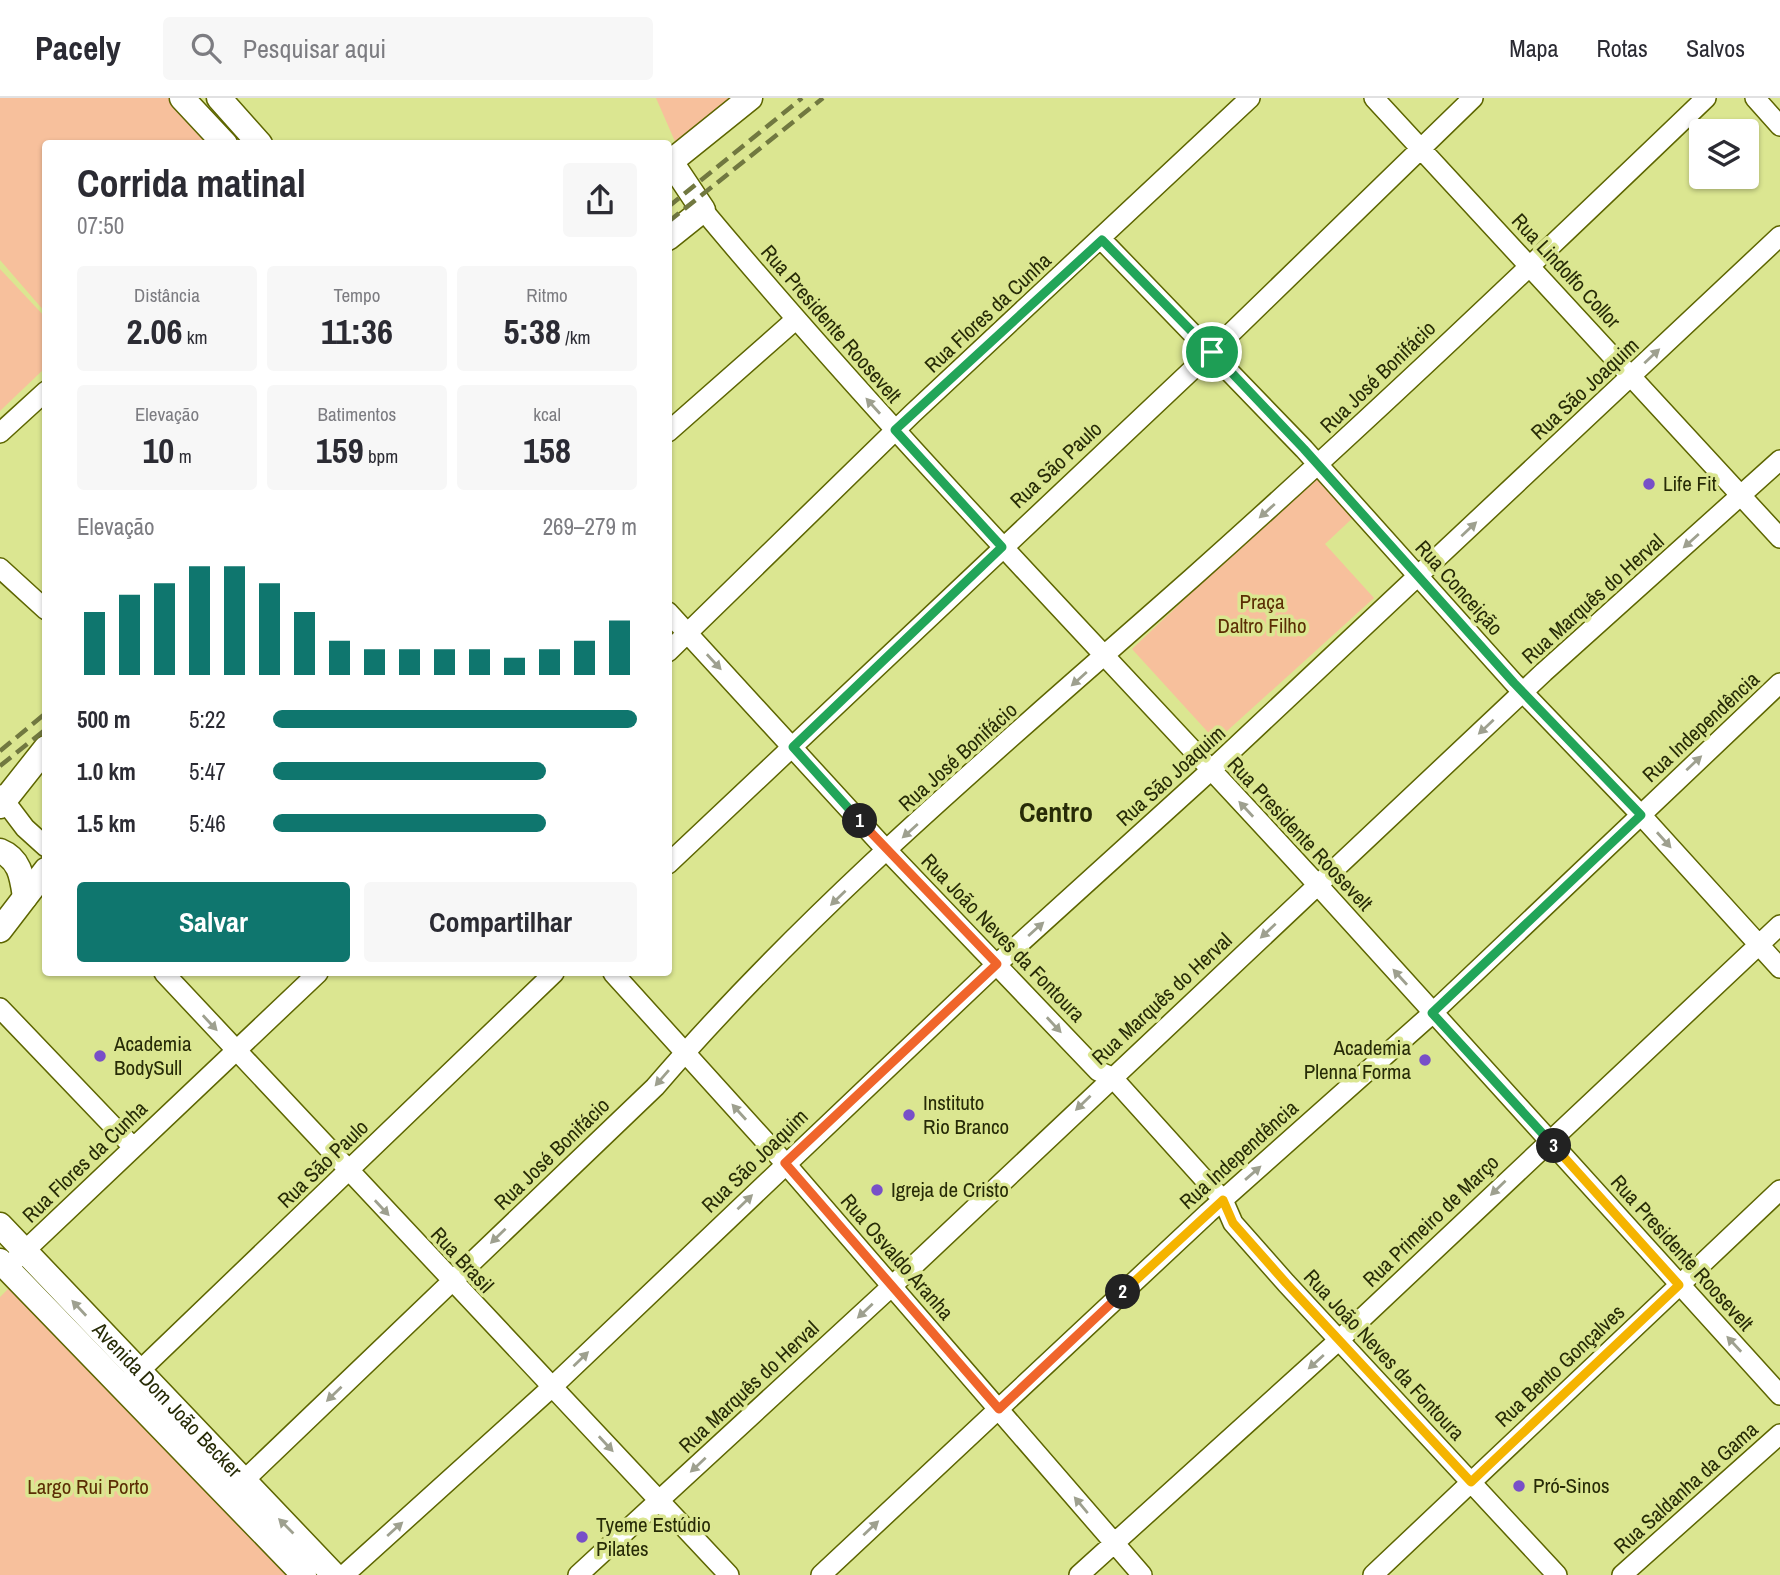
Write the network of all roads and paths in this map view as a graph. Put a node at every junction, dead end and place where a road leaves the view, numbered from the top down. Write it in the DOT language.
graph roads {
  1 [pos="182,98"];
  2 [pos="219,98"];
  3 [pos="750,98"];
  4 [pos="1250,98"];
  5 [pos="1374,98"];
  6 [pos="1473,98"];
  7 [pos="1706,98"];
  8 [pos="1755,98"];
  9 [pos="1780,126"];
  10 [pos="221,140"];
  11 [pos="256,140"];
  12 [pos="1421,149"];
  13 [pos="672,161"];
  14 [pos="672,166"];
  15 [pos="703,210"];
  16 [pos="672,235"];
  17 [pos="1780,236"];
  18 [pos="1102,240"];
  19 [pos="1529,265"];
  20 [pos="795,320"];
  21 [pos="1212,352"];
  22 [pos="1633,375"];
  23 [pos="42,395"];
  24 [pos="672,428"];
  25 [pos="895,430"];
  26 [pos="0,433"];
  27 [pos="1780,460"];
  28 [pos="1318,466"];
  29 [pos="1742,496"];
  30 [pos="1780,538"];
  31 [pos="1002,547"];
  32 [pos="0,568"];
  33 [pos="1420,576"];
  34 [pos="42,606"];
  35 [pos="672,616"];
  36 [pos="688,633"];
  37 [pos="672,648"];
  38 [pos="1104,656"];
  39 [pos="1780,683"];
  40 [pos="1523,692"];
  41 [pos="793,747"];
  42 [pos="42,753"];
  43 [pos="1210,771"];
  44 [pos="2,801"];
  45 [pos="1641,815"];
  46 [pos="42,843"];
  47 [pos="0,851"];
  48 [pos="888,851"];
  49 [pos="672,860"];
  50 [pos="42,875"];
  51 [pos="1318,885"];
  52 [pos="25,897"];
  53 [pos="1780,925"];
  54 [pos="0,930"];
  55 [pos="1759,944"];
  56 [pos="997,964"];
  57 [pos="1780,968"];
  58 [pos="167,976"];
  59 [pos="315,976"];
  60 [pos="551,976"];
  61 [pos="616,976"];
  62 [pos="0,1008"];
  63 [pos="1432,1013"];
  64 [pos="235,1050"];
  65 [pos="685,1052"];
  66 [pos="1112,1077"];
  67 [pos="1548,1141"];
  68 [pos="133,1147"];
  69 [pos="785,1163"];
  70 [pos="349,1172"];
  71 [pos="1780,1190"];
  72 [pos="1223,1200"];
  73 [pos="0,1225"];
  74 [pos="25,1251"];
  75 [pos="3,1264"];
  76 [pos="451,1282"];
  77 [pos="1679,1285"];
  78 [pos="892,1286"];
  79 [pos="1339,1340"];
  80 [pos="130,1379"];
  81 [pos="552,1387"];
  82 [pos="1780,1395"];
  83 [pos="999,1409"];
  84 [pos="1780,1434"];
  85 [pos="1471,1482"];
  86 [pos="235,1490"];
  87 [pos="659,1501"];
  88 [pos="1113,1543"];
  89 [pos="304,1575"];
  90 [pos="334,1575"];
  91 [pos="344,1575"];
  92 [pos="578,1575"];
  93 [pos="729,1575"];
  94 [pos="821,1575"];
  95 [pos="1079,1575"];
  96 [pos="1142,1575"];
  97 [pos="1373,1575"];
  98 [pos="1557,1575"];
  99 [pos="1622,1575"];
  1 -- 10 [label="main road"];
  2 -- 11 [label="main road"];
  3 -- 13 [label="main road"];
  4 -- 18 [label="street, Rua Flores da Cunha"];
  5 -- 12 [label="street, Rua Lindolfo Collor"];
  6 -- 12 [label="street, Rua São Paulo"];
  7 -- 19 [label="street, Rua José Bonifácio"];
  8 -- 9 [label="street"];
  12 -- 19 [label="street, Rua Lindolfo Collor"];
  12 -- 21 [label="street, Rua São Paulo"];
  14 -- 15 [label="main road"];
  15 -- 16 [label="main road"];
  15 -- 20 [label="street, Rua Presidente Roosevelt"];
  22 -- 17 [label="street, Rua São Joaquim, one-way"];
  18 -- 21 [label="street, Rua Conceição"];
  18 -- 25 [label="street, Rua Flores da Cunha"];
  19 -- 22 [label="street, Rua Lindolfo Collor"];
  19 -- 28 [label="street, Rua José Bonifácio"];
  20 -- 24 [label="street"];
  25 -- 20 [label="street, Rua Presidente Roosevelt, one-way"];
  21 -- 28 [label="street, Rua Conceição"];
  21 -- 31 [label="street, Rua São Paulo"];
  22 -- 29 [label="street, Rua Lindolfo Collor"];
  33 -- 22 [label="street, Rua São Joaquim, one-way"];
  23 -- 26 [label="street"];
  25 -- 31 [label="street, Rua Presidente Roosevelt"];
  25 -- 36 [label="street, Rua Flores da Cunha"];
  27 -- 29 [label="street, Rua Marquês do Herval"];
  28 -- 33 [label="street, Rua Conceição"];
  28 -- 38 [label="street, Rua José Bonifácio, one-way"];
  29 -- 30 [label="street, Rua Lindolfo Collor"];
  29 -- 40 [label="street, Rua Marquês do Herval, one-way"];
  31 -- 38 [label="street, Rua Presidente Roosevelt"];
  31 -- 41 [label="street, Rua São Paulo"];
  32 -- 34 [label="street"];
  33 -- 40 [label="street, Rua Conceição"];
  33 -- 43 [label="street, Rua São Joaquim"];
  35 -- 36 [label="street, Rua João Neves da Fontoura"];
  36 -- 37 [label="street, Rua Flores da Cunha"];
  36 -- 41 [label="street, Rua João Neves da Fontoura, one-way"];
  38 -- 43 [label="street, Rua Presidente Roosevelt"];
  38 -- 48 [label="street, Rua José Bonifácio, one-way"];
  45 -- 39 [label="street, Rua Independência, one-way"];
  40 -- 45 [label="street, Rua Conceição"];
  40 -- 51 [label="street, Rua Marquês do Herval, one-way"];
  41 -- 48 [label="street, Rua João Neves da Fontoura"];
  41 -- 49 [label="street, Rua São Paulo"];
  42 -- 44 [label="main road"];
  51 -- 43 [label="street, Rua Presidente Roosevelt, one-way"];
  56 -- 43 [label="street, Rua São Joaquim, one-way"];
  44 -- 46 [label="street"];
  45 -- 55 [label="street, Rua Conceição, one-way"];
  45 -- 63 [label="street, Rua Independência"];
  47 -- 52 [label="main road"];
  48 -- 56 [label="street, Rua João Neves da Fontoura"];
  48 -- 65 [label="street, Rua José Bonifácio, one-way"];
  50 -- 52 [label="main road"];
  63 -- 51 [label="street, Rua Presidente Roosevelt, one-way"];
  51 -- 66 [label="street, Rua Marquês do Herval, one-way"];
  52 -- 54 [label="main road"];
  53 -- 55 [label="street, Rua Primeiro de Março"];
  55 -- 57 [label="street, Rua Conceição"];
  55 -- 67 [label="street, Rua Primeiro de Março"];
  56 -- 66 [label="street, Rua João Neves da Fontoura, one-way"];
  56 -- 69 [label="street, Rua São Joaquim"];
  58 -- 64 [label="street, Rua Brasil, one-way"];
  59 -- 64 [label="street, Rua Flores da Cunha"];
  60 -- 70 [label="street, Rua São Paulo"];
  61 -- 65 [label="street, Rua Osvaldo Aranha"];
  62 -- 68 [label="street"];
  63 -- 67 [label="street, Rua Presidente Roosevelt"];
  72 -- 63 [label="street, Rua Independência, one-way"];
  64 -- 68 [label="street, Rua Flores da Cunha"];
  64 -- 70 [label="street, Rua Brasil"];
  69 -- 65 [label="street, Rua Osvaldo Aranha, one-way"];
  65 -- 76 [label="street, Rua José Bonifácio, one-way"];
  66 -- 72 [label="street, Rua João Neves da Fontoura"];
  66 -- 78 [label="street, Rua Marquês do Herval, one-way"];
  67 -- 77 [label="street, Rua Presidente Roosevelt"];
  67 -- 79 [label="street, Rua Primeiro de Março, one-way"];
  68 -- 74 [label="street, Rua Flores da Cunha"];
  69 -- 78 [label="street, Rua Osvaldo Aranha"];
  81 -- 69 [label="street, Rua São Joaquim, one-way"];
  70 -- 76 [label="street, Rua Brasil, one-way"];
  70 -- 80 [label="street, Rua São Paulo"];
  71 -- 77 [label="street, Rua Bento Gonçalves"];
  72 -- 79 [label="street, Rua João Neves da Fontoura"];
  72 -- 83 [label="street, Rua Independência"];
  73 -- 74 [label="main road, Avenida Dom João Becker"];
  74 -- 75 [label="street, Rua Flores da Cunha"];
  80 -- 74 [label="main road, Avenida Dom João Becker, one-way"];
  75 -- 80 [label="main road, Avenida Dom João Becker"];
  76 -- 81 [label="street, Rua Brasil"];
  76 -- 86 [label="street, Rua José Bonifácio, one-way"];
  82 -- 77 [label="street, Rua Presidente Roosevelt, one-way"];
  77 -- 85 [label="street, Rua Bento Gonçalves"];
  78 -- 83 [label="street, Rua Osvaldo Aranha"];
  78 -- 87 [label="street, Rua Marquês do Herval, one-way"];
  79 -- 85 [label="street, Rua João Neves da Fontoura"];
  79 -- 88 [label="street, Rua Primeiro de Março, one-way"];
  80 -- 86 [label="main road, Avenida Dom João Becker"];
  81 -- 87 [label="street, Rua Brasil, one-way"];
  91 -- 81 [label="street, Rua São Joaquim, one-way"];
  88 -- 83 [label="street, Rua Osvaldo Aranha, one-way"];
  94 -- 83 [label="street, Rua Independência, one-way"];
  84 -- 99 [label="street, Rua Saldanha da Gama"];
  85 -- 97 [label="street, Rua Bento Gonçalves"];
  85 -- 98 [label="street, Rua João Neves da Fontoura"];
  86 -- 89 [label="main road, Avenida Dom João Becker"];
  90 -- 86 [label="main road, Avenida Dom João Becker, one-way"];
  87 -- 92 [label="street, Rua Marquês do Herval"];
  87 -- 93 [label="street, Rua Brasil"];
  88 -- 95 [label="street, Rua Primeiro de Março"];
  88 -- 96 [label="street, Rua Osvaldo Aranha"];
}
